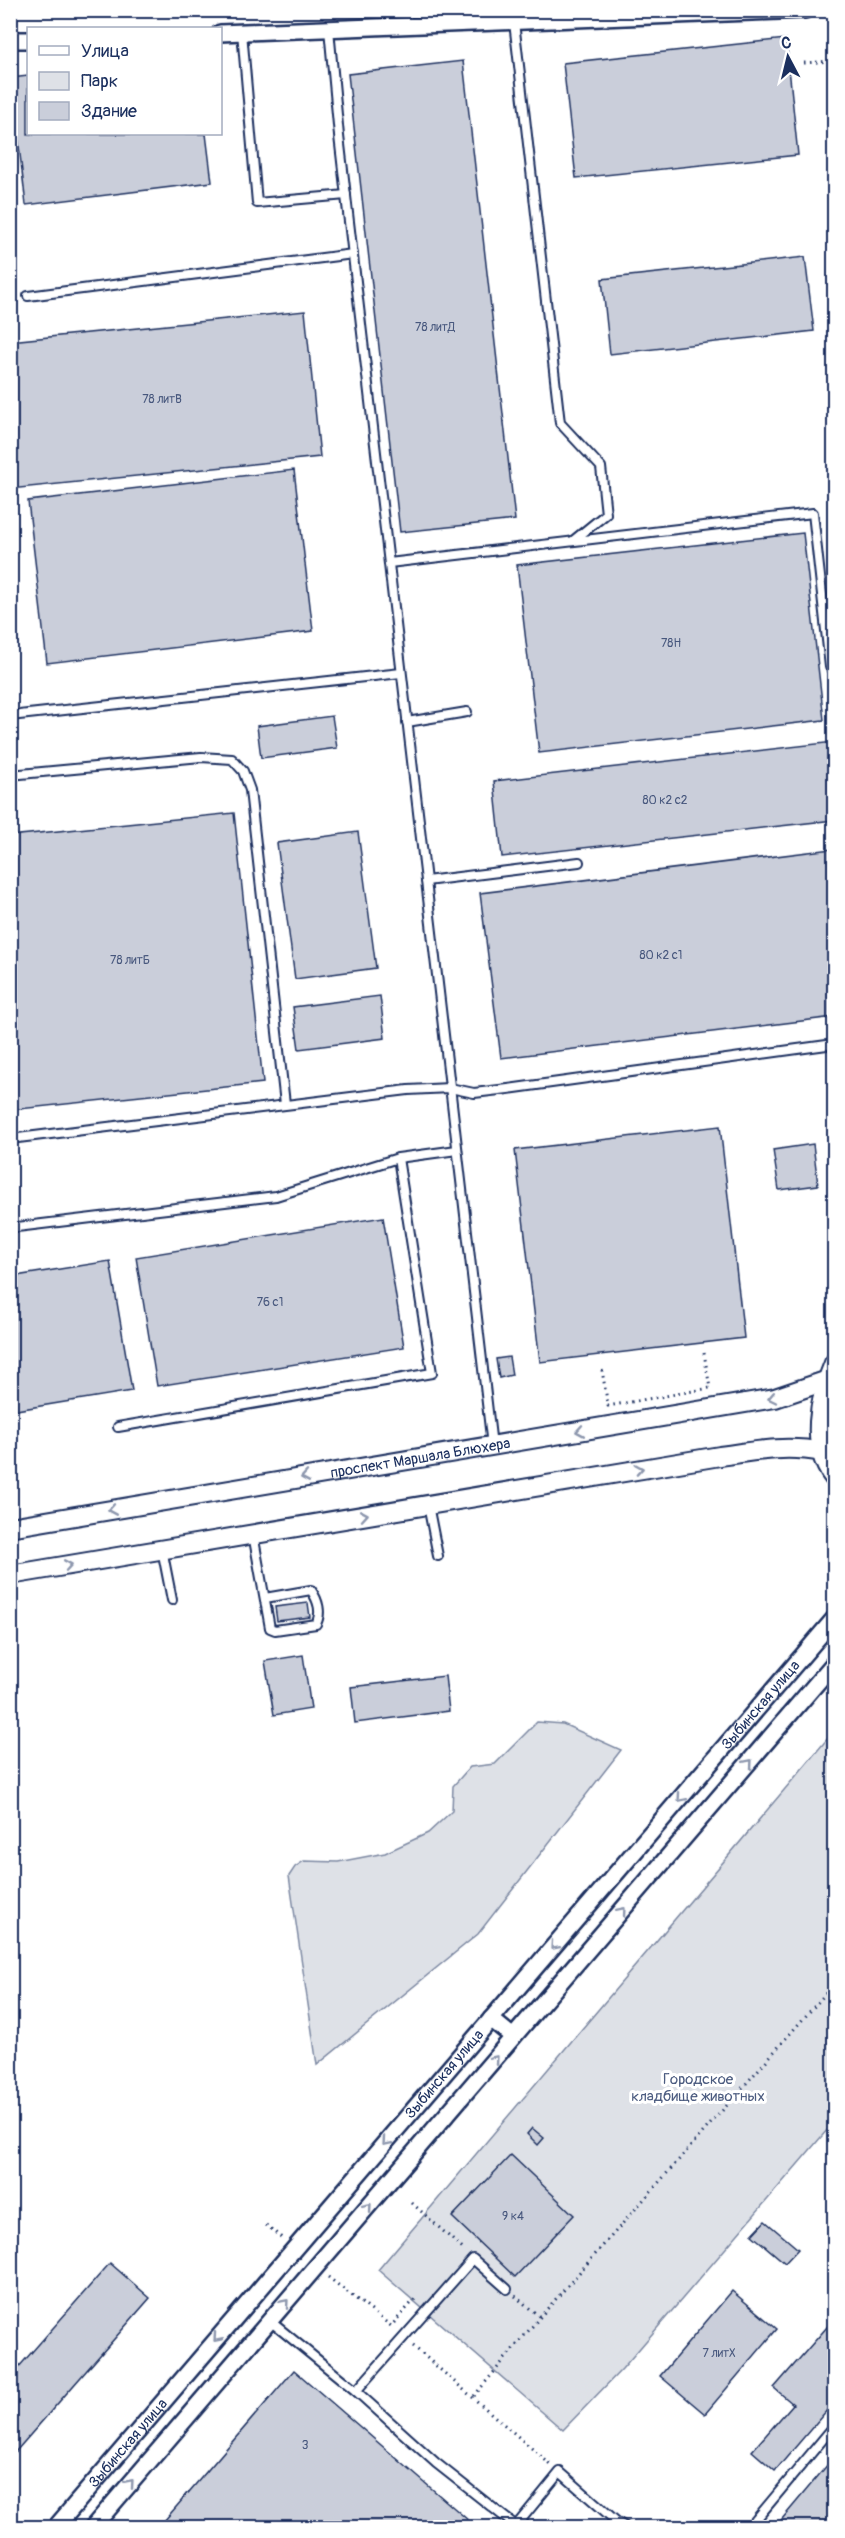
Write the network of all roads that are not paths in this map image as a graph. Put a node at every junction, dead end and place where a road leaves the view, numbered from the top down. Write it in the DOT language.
graph roads {
  1 [pos="805,10"];
  2 [pos="514,22"];
  3 [pos="329,29"];
  4 [pos="242,32"];
  5 [pos="222,33"];
  6 [pos="10,40"];
  7 [pos="27,40"];
  8 [pos="346,195"];
  9 [pos="353,254"];
  10 [pos="28,296"];
  11 [pos="574,540"];
  12 [pos="389,563"];
  13 [pos="830,667"];
  14 [pos="401,673"];
  15 [pos="467,712"];
  16 [pos="10,716"];
  17 [pos="407,722"];
  18 [pos="10,775"];
  19 [pos="579,862"];
  20 [pos="426,881"];
  21 [pos="834,1044"];
  22 [pos="450,1088"];
  23 [pos="285,1104"];
  24 [pos="10,1139"];
  25 [pos="457,1150"];
  26 [pos="398,1158"];
  27 [pos="17,1227"];
  28 [pos="831,1372"];
  29 [pos="118,1427"];
  30 [pos="492,1446"];
  31 [pos="822,1452"];
  32 [pos="834,1478"];
  33 [pos="428,1504"];
  34 [pos="10,1527"];
  35 [pos="253,1534"];
  36 [pos="162,1550"];
  37 [pos="438,1556"];
  38 [pos="10,1575"];
  39 [pos="265,1598"];
  40 [pos="172,1600"];
  41 [pos="834,1619"];
  42 [pos="834,1663"];
  43 [pos="491,2019"];
  44 [pos="513,2037"];
  45 [pos="507,2289"];
  46 [pos="270,2320"];
  47 [pos="356,2391"];
  48 [pos="834,2426"];
  49 [pos="752,2526"];
  50 [pos="55,2528"];
  51 [pos="92,2528"];
  52 [pos="627,2528"];
  1 -- 2 [label="street"];
  2 -- 3 [label="street"];
  2 -- 11 [label="lane"];
  3 -- 4 [label="street"];
  3 -- 8 [label="lane"];
  4 -- 5 [label="street"];
  4 -- 8 [label="lane"];
  6 -- 7 [label="street"];
  8 -- 9 [label="lane"];
  9 -- 10 [label="lane"];
  9 -- 12 [label="lane"];
  11 -- 12 [label="lane"];
  11 -- 13 [label="lane"];
  12 -- 14 [label="lane"];
  14 -- 16 [label="lane"];
  14 -- 17 [label="lane"];
  15 -- 17 [label="lane"];
  17 -- 20 [label="lane"];
  18 -- 23 [label="lane"];
  19 -- 20 [label="lane"];
  20 -- 22 [label="lane"];
  21 -- 22 [label="lane"];
  22 -- 23 [label="lane"];
  22 -- 25 [label="lane"];
  23 -- 24 [label="lane"];
  25 -- 26 [label="lane"];
  25 -- 30 [label="lane"];
  26 -- 27 [label="lane"];
  26 -- 29 [label="lane"];
  28 -- 30 [label="street, проспект Маршала Блюхера, one-way"];
  28 -- 31 [label="street"];
  30 -- 34 [label="street, проспект Маршала Блюхера, one-way"];
  31 -- 32 [label="street"];
  33 -- 31 [label="street, one-way"];
  35 -- 33 [label="street, one-way"];
  33 -- 37 [label="lane"];
  35 -- 36 [label="street"];
  35 -- 39 [label="lane"];
  38 -- 36 [label="street, one-way"];
  36 -- 40 [label="lane"];
  39 -- 39 [label="lane"];
  41 -- 43 [label="street, Зыбинская улица, one-way"];
  44 -- 42 [label="street, Зыбинская улица, one-way"];
  43 -- 44 [label="street"];
  43 -- 50 [label="street, Зыбинская улица, one-way"];
  46 -- 44 [label="street, Зыбинская улица, one-way"];
  45 -- 47 [label="lane"];
  46 -- 47 [label="lane"];
  51 -- 46 [label="street, Зыбинская улица, one-way"];
  47 -- 52 [label="lane"];
  48 -- 49 [label="lane"];
}
